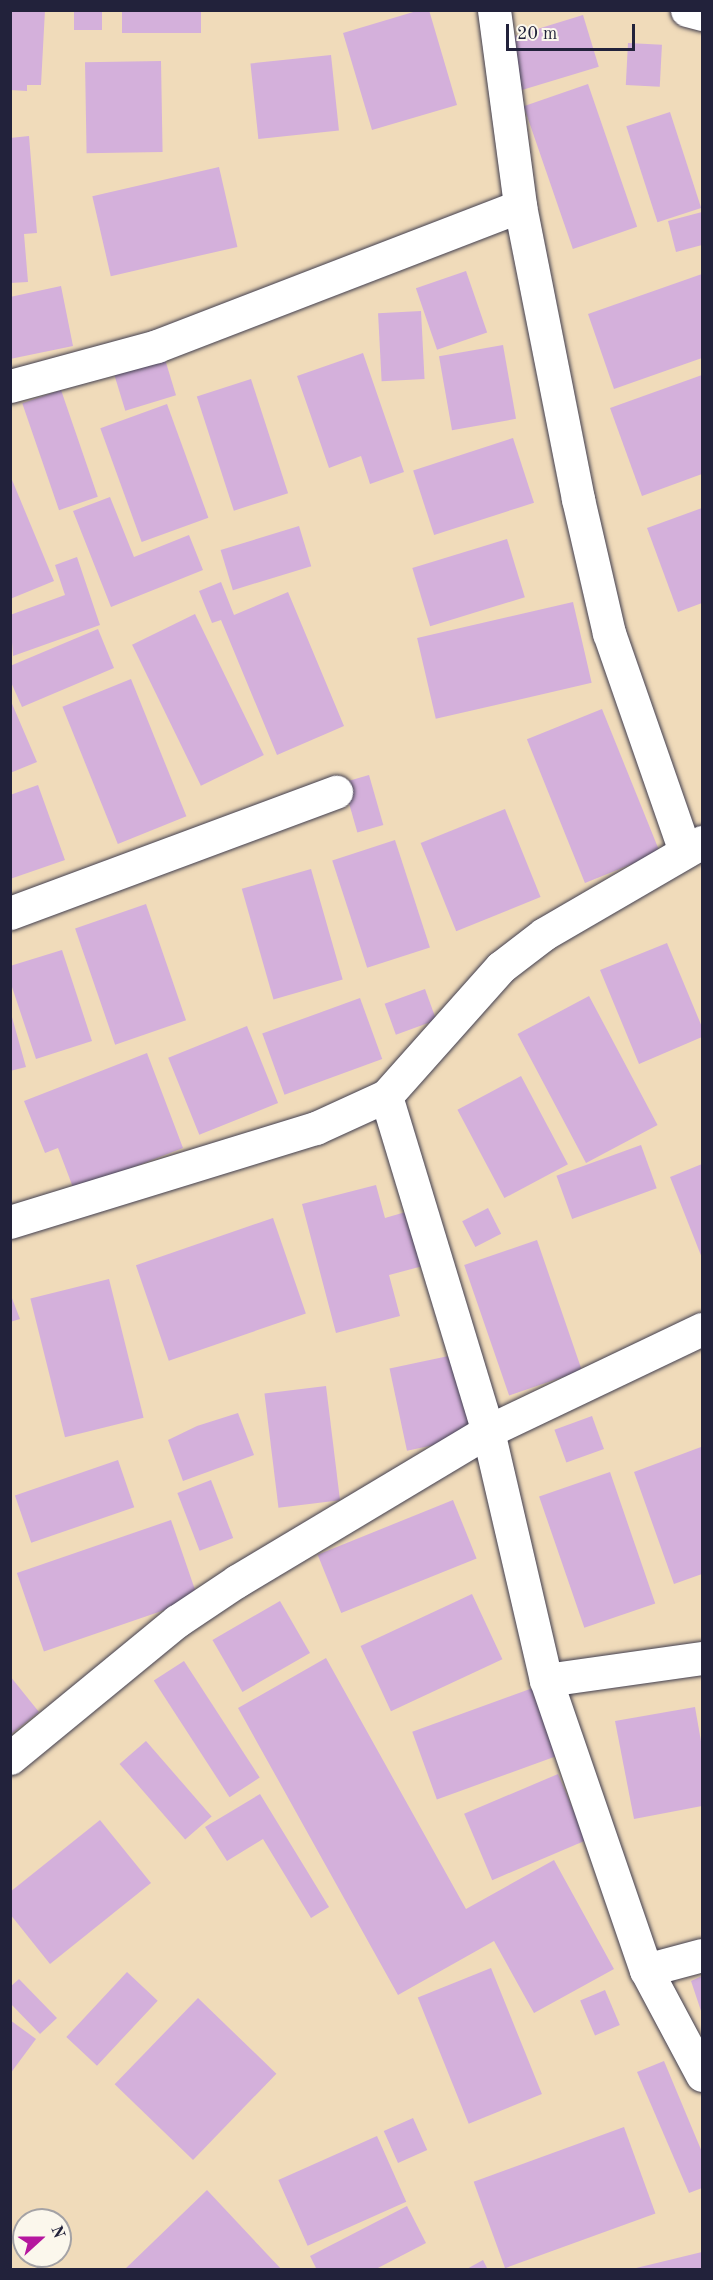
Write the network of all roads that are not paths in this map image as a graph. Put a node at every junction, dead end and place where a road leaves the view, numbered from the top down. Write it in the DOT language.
graph roads {
  1 [pos="494,10"];
  2 [pos="687,10"];
  3 [pos="702,14"];
  4 [pos="520,206"];
  5 [pos="10,386"];
  6 [pos="336,792"];
  7 [pos="694,846"];
  8 [pos="10,913"];
  9 [pos="386,1096"];
  10 [pos="10,1222"];
  11 [pos="702,1329"];
  12 [pos="488,1431"];
  13 [pos="702,1658"];
  14 [pos="546,1680"];
  15 [pos="10,1758"];
  16 [pos="702,1954"];
  17 [pos="646,1970"];
  18 [pos="702,2075"];
  1 -- 4 [label="street"];
  2 -- 3 [label="street"];
  4 -- 5 [label="street"];
  4 -- 7 [label="street"];
  6 -- 8 [label="street"];
  7 -- 9 [label="street"];
  9 -- 10 [label="street"];
  9 -- 12 [label="street"];
  11 -- 12 [label="street"];
  12 -- 14 [label="street"];
  12 -- 15 [label="street"];
  13 -- 14 [label="street"];
  14 -- 17 [label="street"];
  16 -- 17 [label="street"];
  17 -- 18 [label="street"];
}
